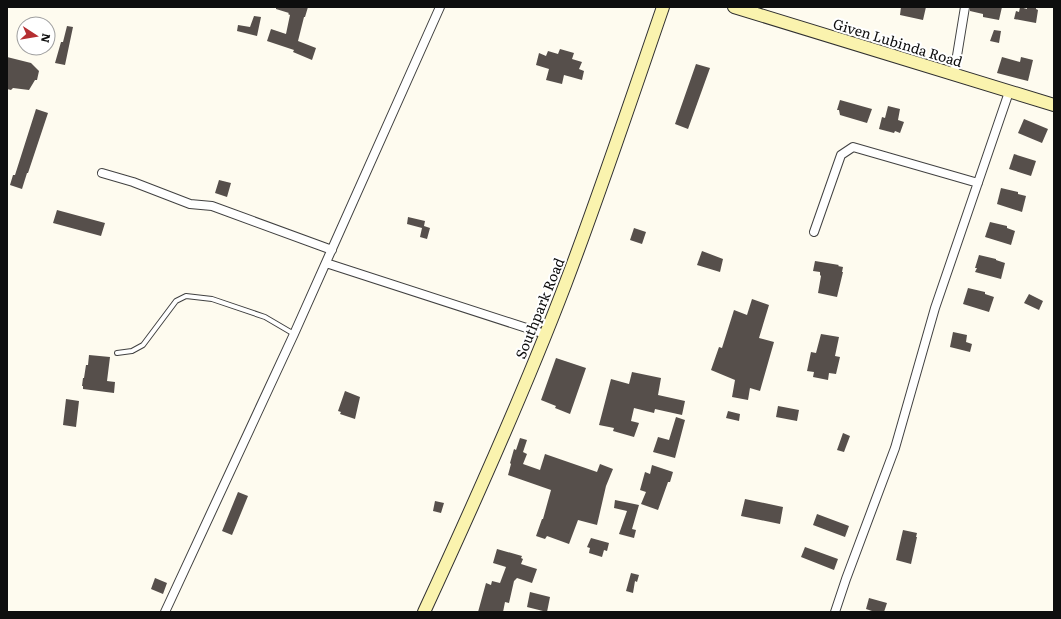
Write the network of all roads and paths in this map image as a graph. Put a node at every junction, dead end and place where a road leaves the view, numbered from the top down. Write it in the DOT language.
graph roads {
  1 [pos="440,7"];
  2 [pos="663,7"];
  3 [pos="734,7"];
  4 [pos="965,7"];
  5 [pos="954,74"];
  6 [pos="1009,92"];
  7 [pos="1054,105"];
  8 [pos="102,173"];
  9 [pos="978,183"];
  10 [pos="814,232"];
  11 [pos="332,250"];
  12 [pos="326,263"];
  13 [pos="294,334"];
  14 [pos="545,334"];
  15 [pos="117,354"];
  16 [pos="165,612"];
  17 [pos="424,612"];
  18 [pos="835,612"];
  1 -- 11 [label="street"];
  2 -- 14 [label="street, Southpark Road"];
  3 -- 5 [label="street, Given Lubinda Road"];
  4 -- 5 [label="street"];
  5 -- 6 [label="street, Given Lubinda Road"];
  6 -- 7 [label="street, Given Lubinda Road"];
  6 -- 9 [label="street"];
  8 -- 11 [label="street"];
  9 -- 10 [label="street"];
  9 -- 18 [label="street"];
  11 -- 12 [label="street"];
  12 -- 13 [label="street"];
  12 -- 14 [label="street"];
  13 -- 15 [label="lane"];
  13 -- 16 [label="street"];
  14 -- 17 [label="street, Southpark Road"];
}
